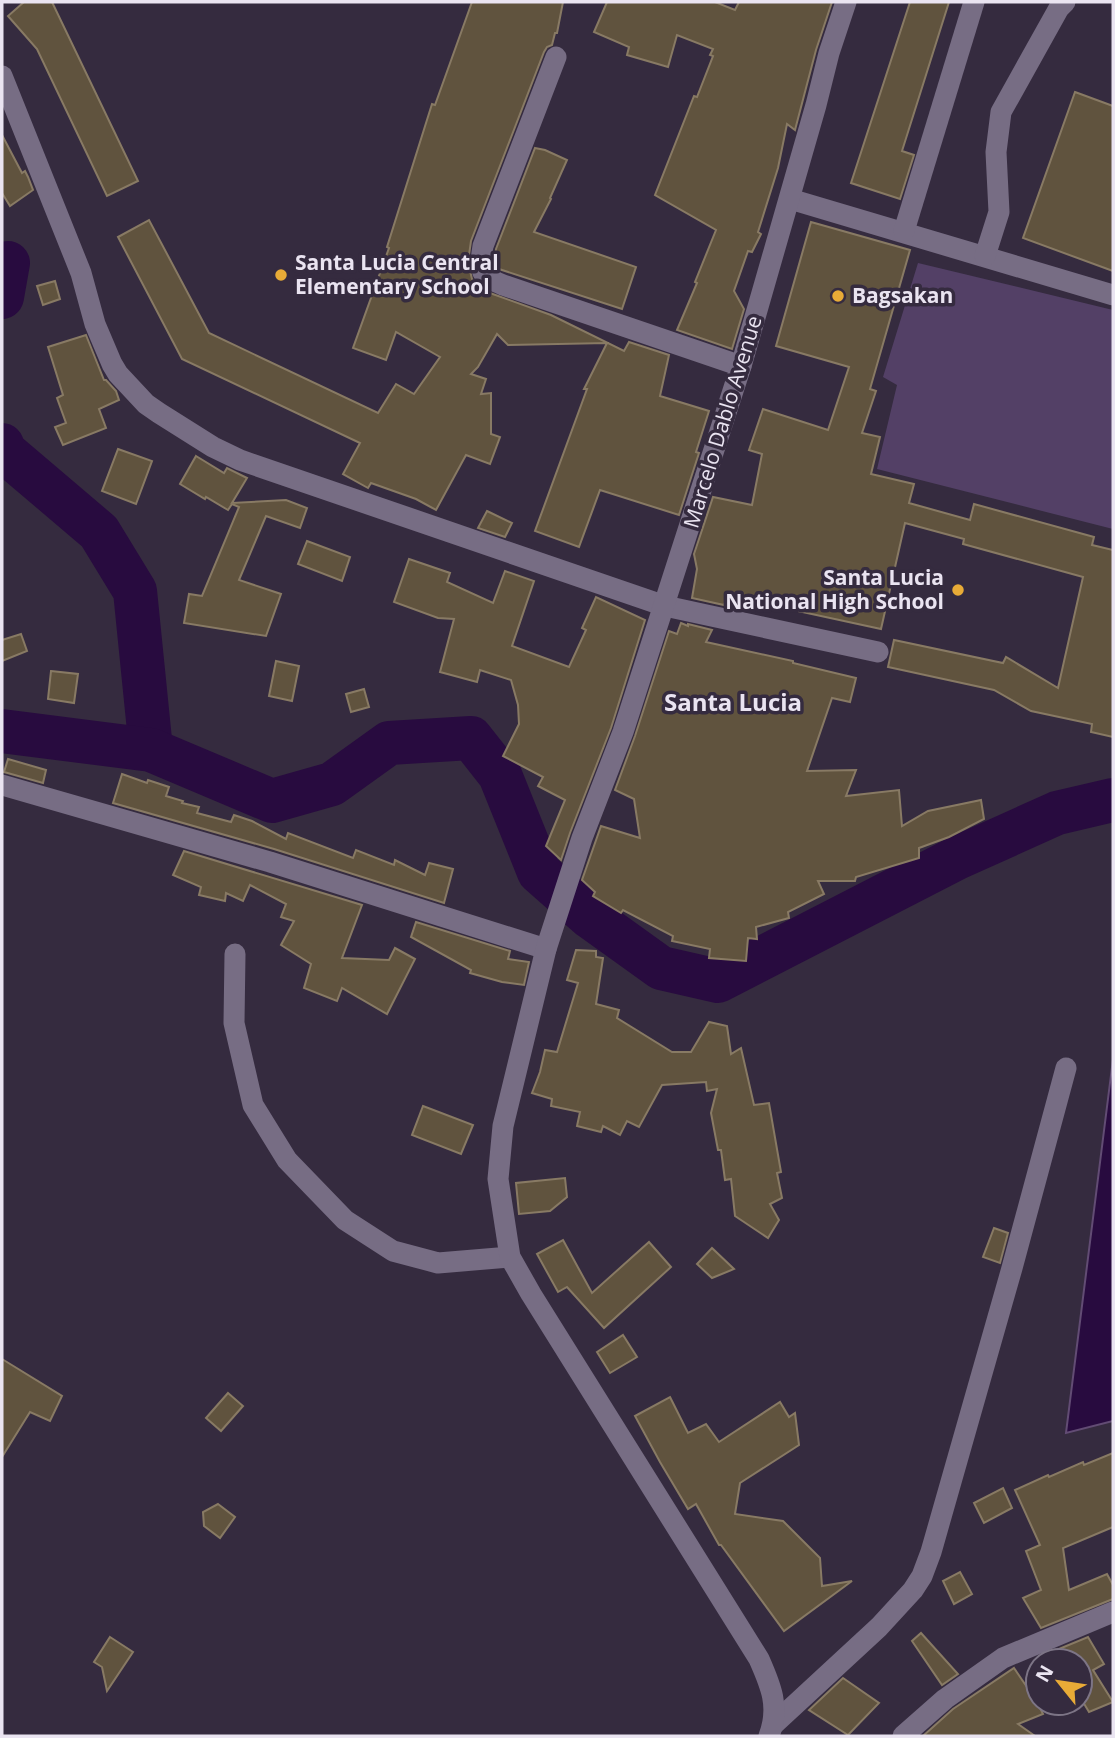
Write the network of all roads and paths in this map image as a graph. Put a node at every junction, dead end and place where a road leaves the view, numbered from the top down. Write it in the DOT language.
graph roads {
  1 [pos="846,2"];
  2 [pos="974,2"];
  3 [pos="1065,2"];
  4 [pos="556,57"];
  5 [pos="2,76"];
  6 [pos="790,199"];
  7 [pos="904,231"];
  8 [pos="985,256"];
  9 [pos="1113,295"];
  10 [pos="741,366"];
  11 [pos="665,606"];
  12 [pos="878,652"];
  13 [pos="2,785"];
  14 [pos="548,940"];
  15 [pos="235,954"];
  16 [pos="1066,1068"];
  17 [pos="510,1257"];
  18 [pos="1113,1612"];
  19 [pos="771,1731"];
  20 [pos="903,1736"];
  1 -- 6 [label="street, Marcelo Dablo Avenue"];
  2 -- 7 [label="street"];
  3 -- 8 [label="street"];
  4 -- 10 [label="street"];
  5 -- 11 [label="street"];
  6 -- 7 [label="street"];
  6 -- 10 [label="street, Marcelo Dablo Avenue"];
  7 -- 8 [label="street"];
  8 -- 9 [label="street"];
  10 -- 11 [label="street, Marcelo Dablo Avenue"];
  11 -- 12 [label="street"];
  11 -- 14 [label="street, Marcelo Dablo Avenue"];
  13 -- 14 [label="street"];
  14 -- 17 [label="street, Marcelo Dablo Avenue"];
  15 -- 17 [label="street"];
  16 -- 19 [label="street"];
  17 -- 19 [label="street"];
  18 -- 20 [label="street"];
}
